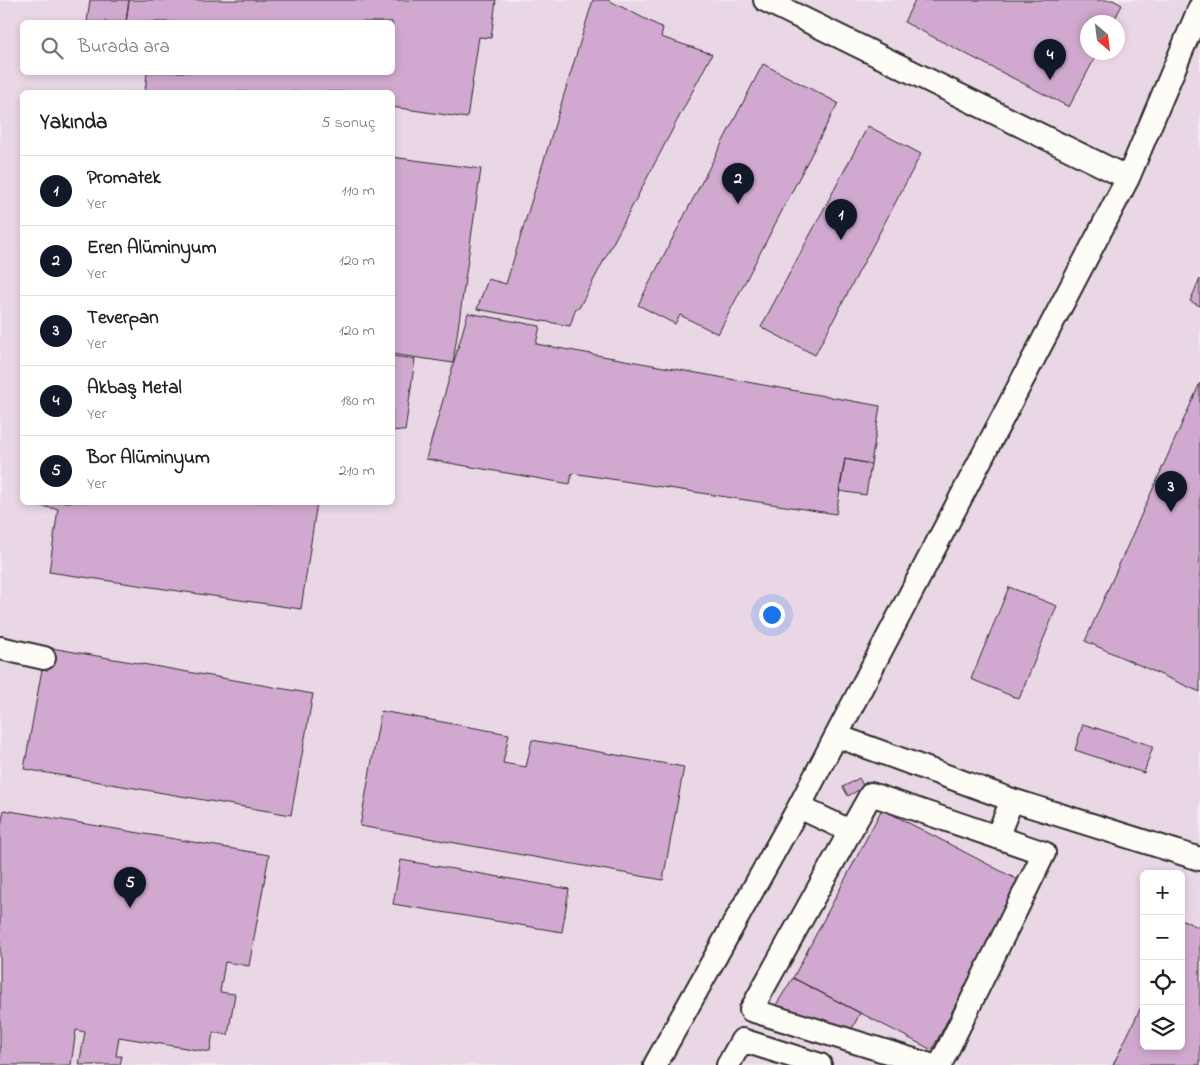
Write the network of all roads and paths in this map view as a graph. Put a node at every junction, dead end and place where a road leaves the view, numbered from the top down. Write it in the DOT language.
graph roads {
  1 [pos="765,0"];
  2 [pos="1200,7"];
  3 [pos="1128,178"];
  4 [pos="0,648"];
  5 [pos="44,658"];
  6 [pos="837,736"];
  7 [pos="1012,800"];
  8 [pos="800,808"];
  9 [pos="850,831"];
  10 [pos="996,837"];
  11 [pos="1200,858"];
  12 [pos="655,1065"];
  13 [pos="728,1065"];
  14 [pos="820,1065"];
  15 [pos="930,1065"];
  16 [pos="940,1065"];
  1 -- 3 [label="street"];
  2 -- 3 [label="street"];
  3 -- 6 [label="street"];
  4 -- 5 [label="street"];
  6 -- 7 [label="street"];
  6 -- 8 [label="street"];
  7 -- 10 [label="street"];
  7 -- 11 [label="street"];
  8 -- 9 [label="street"];
  8 -- 12 [label="street"];
  9 -- 10 [label="street"];
  9 -- 15 [label="street"];
  10 -- 16 [label="street"];
  13 -- 14 [label="street"];
}
